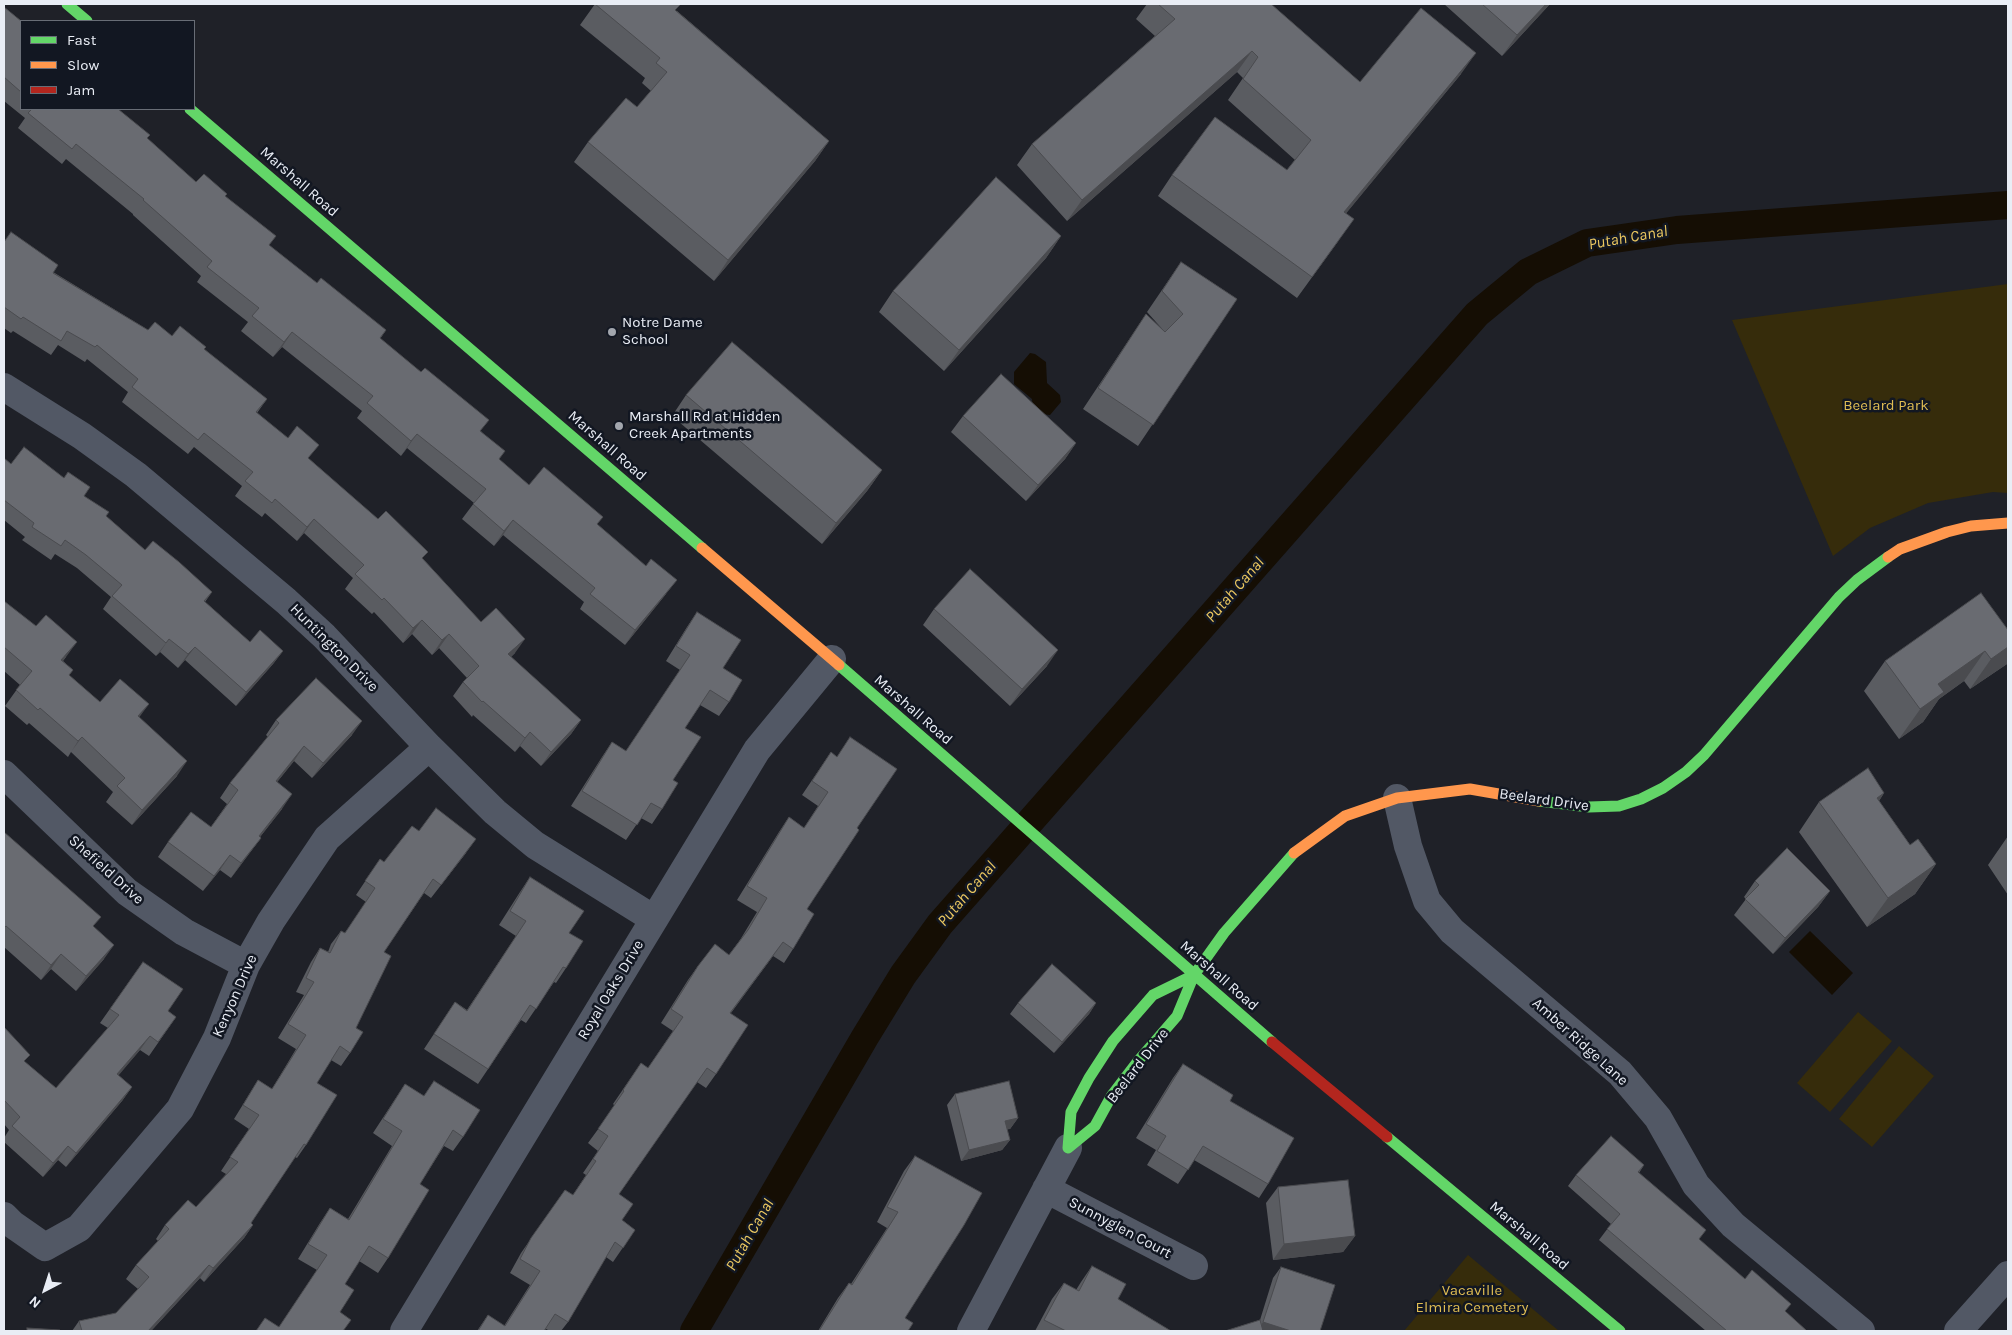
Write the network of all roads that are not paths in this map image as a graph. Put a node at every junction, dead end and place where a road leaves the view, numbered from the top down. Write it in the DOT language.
graph roads {
  1 [pos="67,4"];
  2 [pos="86,20"];
  3 [pos="191,110"];
  4 [pos="4,387"];
  5 [pos="2008,523"];
  6 [pos="832,659"];
  7 [pos="429,747"];
  8 [pos="4,774"];
  9 [pos="1396,798"];
  10 [pos="654,919"];
  11 [pos="246,965"];
  12 [pos="1194,974"];
  13 [pos="1068,1148"];
  14 [pos="1046,1189"];
  15 [pos="4,1216"];
  16 [pos="1194,1266"];
  17 [pos="2008,1275"];
  18 [pos="404,1331"];
  19 [pos="971,1331"];
  20 [pos="1620,1331"];
  21 [pos="1861,1331"];
  22 [pos="1958,1331"];
  1 -- 2 [label="street"];
  3 -- 6 [label="street, Marshall Road"];
  4 -- 7 [label="street, Huntington Drive"];
  5 -- 9 [label="street, Beelard Drive"];
  6 -- 10 [label="street, Royal Oaks Drive"];
  6 -- 12 [label="street, Marshall Road"];
  7 -- 10 [label="street, Huntington Drive"];
  7 -- 11 [label="street, Kenyon Drive"];
  8 -- 11 [label="street, Shefield Drive"];
  9 -- 12 [label="street, Beelard Drive"];
  9 -- 21 [label="street, Amber Ridge Lane"];
  10 -- 18 [label="street, Royal Oaks Drive"];
  11 -- 15 [label="street, Kenyon Drive"];
  12 -- 13 [label="street, Beelard Drive"];
  12 -- 13 [label="street, Beelard Drive"];
  12 -- 20 [label="street, Marshall Road"];
  13 -- 14 [label="street, Beelard Drive"];
  14 -- 16 [label="street, Sunnyglen Court"];
  14 -- 19 [label="street, Beelard Drive"];
  17 -- 22 [label="street"];
}
